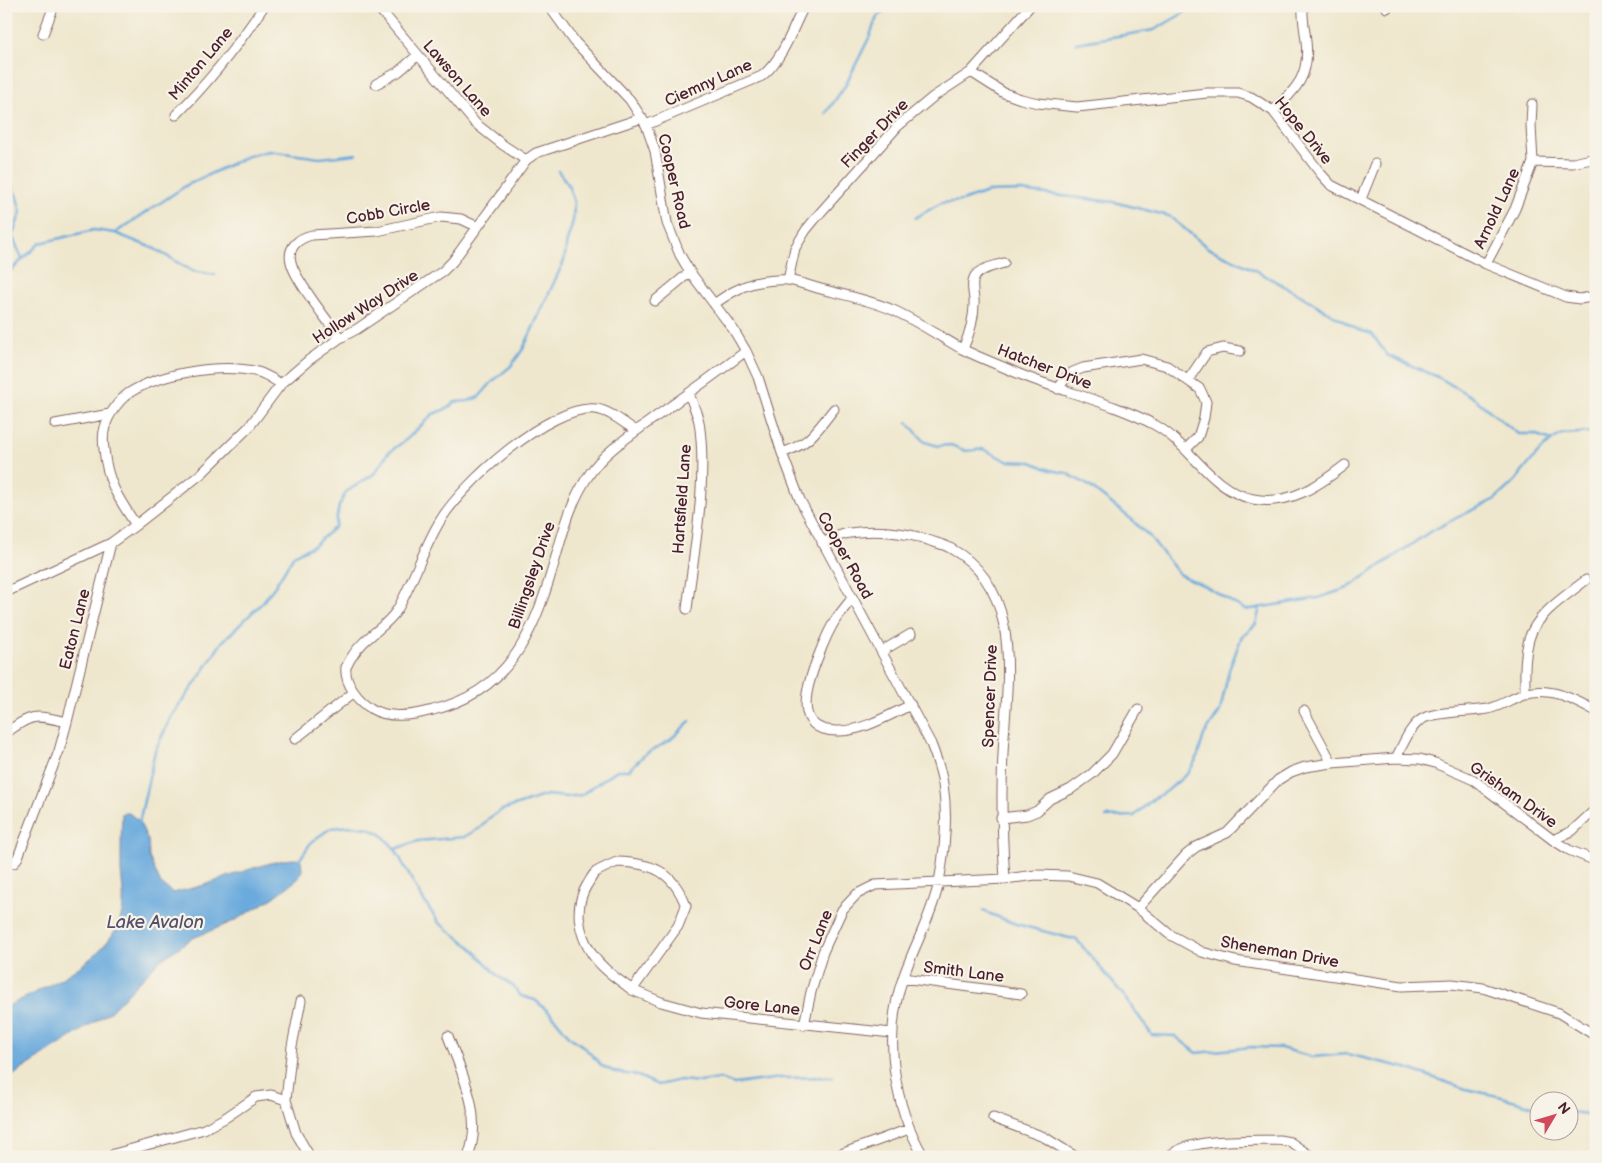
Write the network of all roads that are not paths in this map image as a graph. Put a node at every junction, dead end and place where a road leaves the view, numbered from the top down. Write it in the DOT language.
graph roads {
  1 [pos="54,6"];
  2 [pos="264,6"];
  3 [pos="376,6"];
  4 [pos="549,6"];
  5 [pos="804,6"];
  6 [pos="1030,6"];
  7 [pos="1303,6"];
  8 [pos="43,34"];
  9 [pos="418,54"];
  10 [pos="971,72"];
  11 [pos="376,84"];
  12 [pos="1532,104"];
  13 [pos="1273,110"];
  14 [pos="176,115"];
  15 [pos="644,121"];
  16 [pos="1596,158"];
  17 [pos="526,160"];
  18 [pos="1533,162"];
  19 [pos="1375,164"];
  20 [pos="1361,199"];
  21 [pos="478,228"];
  22 [pos="1004,263"];
  23 [pos="1486,264"];
  24 [pos="690,272"];
  25 [pos="788,280"];
  26 [pos="1596,296"];
  27 [pos="654,300"];
  28 [pos="714,304"];
  29 [pos="340,338"];
  30 [pos="962,349"];
  31 [pos="746,350"];
  32 [pos="1240,351"];
  33 [pos="1188,380"];
  34 [pos="281,384"];
  35 [pos="1058,389"];
  36 [pos="689,393"];
  37 [pos="834,409"];
  38 [pos="110,414"];
  39 [pos="55,424"];
  40 [pos="636,432"];
  41 [pos="1186,449"];
  42 [pos="782,453"];
  43 [pos="1345,465"];
  44 [pos="136,525"];
  45 [pos="111,543"];
  46 [pos="822,543"];
  47 [pos="1586,580"];
  48 [pos="6,592"];
  49 [pos="852,598"];
  50 [pos="687,609"];
  51 [pos="911,634"];
  52 [pos="882,651"];
  53 [pos="353,692"];
  54 [pos="1525,694"];
  55 [pos="911,705"];
  56 [pos="1138,708"];
  57 [pos="1304,711"];
  58 [pos="1596,711"];
  59 [pos="67,722"];
  60 [pos="6,733"];
  61 [pos="295,739"];
  62 [pos="1396,758"];
  63 [pos="1332,763"];
  64 [pos="1596,809"];
  65 [pos="1001,818"];
  66 [pos="1553,840"];
  67 [pos="1596,861"];
  68 [pos="6,866"];
  69 [pos="1005,879"];
  70 [pos="939,882"];
  71 [pos="1138,908"];
  72 [pos="903,978"];
  73 [pos="632,990"];
  74 [pos="1021,994"];
  75 [pos="301,1001"];
  76 [pos="804,1025"];
  77 [pos="892,1033"];
  78 [pos="448,1036"];
  79 [pos="1596,1036"];
  80 [pos="286,1100"];
  81 [pos="993,1118"];
  82 [pos="909,1129"];
  83 [pos="114,1154"];
  84 [pos="310,1157"];
  85 [pos="468,1157"];
  86 [pos="833,1157"];
  87 [pos="924,1157"];
  88 [pos="1076,1157"];
  89 [pos="1168,1157"];
  90 [pos="1312,1157"];
  1 -- 8 [label="street"];
  2 -- 14 [label="street, Minton Lane"];
  3 -- 9 [label="street, Lawson Lane"];
  4 -- 15 [label="street, Cooper Road"];
  5 -- 15 [label="street, Ciemny Lane"];
  6 -- 10 [label="street, Finger Drive"];
  7 -- 13 [label="street"];
  9 -- 11 [label="street"];
  9 -- 17 [label="street, Lawson Lane"];
  10 -- 13 [label="street, Hope Drive"];
  10 -- 25 [label="street, Finger Drive"];
  12 -- 18 [label="street, Arnold Lane"];
  13 -- 20 [label="street, Hope Drive"];
  15 -- 17 [label="street, Hollow Way Drive"];
  15 -- 24 [label="street, Cooper Road"];
  16 -- 18 [label="street"];
  17 -- 21 [label="street, Hollow Way Drive"];
  18 -- 23 [label="street, Arnold Lane"];
  19 -- 20 [label="street"];
  20 -- 23 [label="street, Hope Drive"];
  21 -- 29 [label="street, Hollow Way Drive"];
  21 -- 29 [label="street, Cobb Circle"];
  22 -- 30 [label="street"];
  23 -- 26 [label="street, Hope Drive"];
  24 -- 27 [label="street"];
  24 -- 28 [label="street, Cooper Road"];
  25 -- 28 [label="street, Hatcher Drive"];
  25 -- 30 [label="street, Hatcher Drive"];
  28 -- 31 [label="street, Cooper Road"];
  29 -- 34 [label="street, Hollow Way Drive"];
  30 -- 35 [label="street, Hatcher Drive"];
  31 -- 36 [label="street, Billingsley Drive"];
  31 -- 42 [label="street, Cooper Road"];
  32 -- 33 [label="street"];
  33 -- 35 [label="street"];
  33 -- 41 [label="street"];
  34 -- 38 [label="street"];
  34 -- 44 [label="street, Hollow Way Drive"];
  35 -- 41 [label="street, Hatcher Drive"];
  36 -- 40 [label="street, Billingsley Drive"];
  36 -- 50 [label="street, Hartsfield Lane"];
  37 -- 42 [label="street"];
  38 -- 39 [label="street"];
  38 -- 44 [label="street"];
  40 -- 53 [label="street"];
  40 -- 53 [label="street, Billingsley Drive"];
  41 -- 43 [label="street, Hatcher Drive"];
  42 -- 46 [label="street, Cooper Road"];
  44 -- 45 [label="street, Hollow Way Drive"];
  45 -- 48 [label="street, Hollow Way Drive"];
  45 -- 59 [label="street, Eaton Lane"];
  46 -- 49 [label="street, Cooper Road"];
  46 -- 65 [label="street, Spencer Drive"];
  47 -- 54 [label="street"];
  49 -- 52 [label="street, Cooper Road"];
  49 -- 55 [label="street"];
  51 -- 52 [label="street"];
  52 -- 55 [label="street, Cooper Road"];
  53 -- 61 [label="street"];
  54 -- 58 [label="street"];
  54 -- 62 [label="street"];
  55 -- 70 [label="street, Cooper Road"];
  56 -- 65 [label="street"];
  57 -- 63 [label="street"];
  59 -- 60 [label="street"];
  59 -- 68 [label="street, Eaton Lane"];
  62 -- 63 [label="street, Grisham Drive"];
  62 -- 66 [label="street, Grisham Drive"];
  63 -- 71 [label="street, Grisham Drive"];
  64 -- 66 [label="street"];
  65 -- 69 [label="street, Spencer Drive"];
  66 -- 67 [label="street, Grisham Drive"];
  69 -- 70 [label="street, Sheneman Drive"];
  69 -- 71 [label="street, Sheneman Drive"];
  70 -- 72 [label="street, Cooper Road"];
  70 -- 76 [label="street, Orr Lane"];
  71 -- 79 [label="street, Sheneman Drive"];
  72 -- 74 [label="street, Smith Lane"];
  72 -- 77 [label="street, Cooper Road"];
  73 -- 73 [label="street, Gore Lane"];
  73 -- 76 [label="street, Gore Lane"];
  75 -- 80 [label="street"];
  76 -- 77 [label="street, Gore Lane"];
  77 -- 82 [label="street, Cooper Road"];
  78 -- 85 [label="street"];
  80 -- 83 [label="street"];
  80 -- 84 [label="street"];
  81 -- 88 [label="street"];
  82 -- 86 [label="street"];
  82 -- 87 [label="street, Cooper Road"];
  89 -- 90 [label="street"];
}
